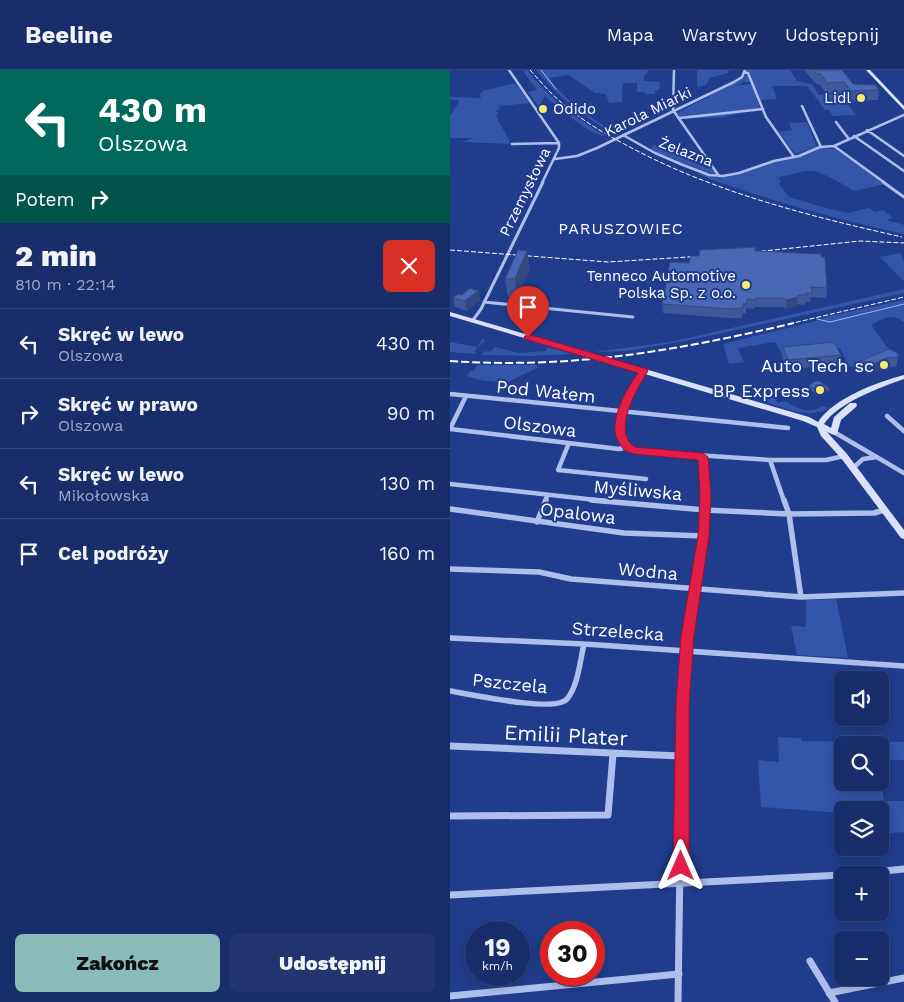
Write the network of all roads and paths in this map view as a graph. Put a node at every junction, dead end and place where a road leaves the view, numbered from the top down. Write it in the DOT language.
graph roads {
  1 [pos="509,70"];
  2 [pos="674,70"];
  3 [pos="868,70"];
  4 [pos="744,71"];
  5 [pos="802,106"];
  6 [pos="903,107"];
  7 [pos="762,109"];
  8 [pos="674,112"];
  9 [pos="904,115"];
  10 [pos="680,118"];
  11 [pos="836,122"];
  12 [pos="867,130"];
  13 [pos="623,135"];
  14 [pos="854,136"];
  15 [pos="848,138"];
  16 [pos="559,143"];
  17 [pos="512,144"];
  18 [pos="834,146"];
  19 [pos="821,147"];
  20 [pos="794,156"];
  21 [pos="904,156"];
  22 [pos="555,159"];
  23 [pos="904,170"];
  24 [pos="717,176"];
  25 [pos="904,197"];
  26 [pos="484,302"];
  27 [pos="450,314"];
  28 [pos="633,317"];
  29 [pos="473,320"];
  30 [pos="644,371"];
  31 [pos="904,376"];
  32 [pos="878,386"];
  33 [pos="450,394"];
  34 [pos="466,396"];
  35 [pos="622,413"];
  36 [pos="887,416"];
  37 [pos="788,428"];
  38 [pos="821,428"];
  39 [pos="450,429"];
  40 [pos="904,431"];
  41 [pos="834,432"];
  42 [pos="569,444"];
  43 [pos="627,448"];
  44 [pos="844,456"];
  45 [pos="703,457"];
  46 [pos="878,457"];
  47 [pos="770,460"];
  48 [pos="853,468"];
  49 [pos="904,473"];
  50 [pos="646,480"];
  51 [pos="450,484"];
  52 [pos="547,496"];
  53 [pos="450,509"];
  54 [pos="705,510"];
  55 [pos="884,510"];
  56 [pos="789,514"];
  57 [pos="538,522"];
  58 [pos="703,536"];
  59 [pos="904,536"];
  60 [pos="450,569"];
  61 [pos="694,589"];
  62 [pos="904,594"];
  63 [pos="802,597"];
  64 [pos="450,638"];
  65 [pos="584,644"];
  66 [pos="686,651"];
  67 [pos="904,666"];
  68 [pos="450,692"];
  69 [pos="450,746"];
  70 [pos="614,754"];
  71 [pos="680,756"];
  72 [pos="450,816"];
  73 [pos="904,869"];
  74 [pos="889,870"];
  75 [pos="834,876"];
  76 [pos="681,884"];
  77 [pos="450,895"];
  78 [pos="810,961"];
  79 [pos="679,974"];
  80 [pos="904,978"];
  81 [pos="829,992"];
  82 [pos="450,996"];
  83 [pos="678,1002"];
  84 [pos="835,1002"];
  1 -- 16 [label="street, Przemysłowa"];
  2 -- 8 [label="street"];
  3 -- 6 [label="main road"];
  4 -- 7 [label="street"];
  4 -- 8 [label="street, Karola Miarki"];
  5 -- 19 [label="street"];
  7 -- 10 [label="street"];
  7 -- 20 [label="street"];
  8 -- 10 [label="street"];
  8 -- 13 [label="street, Karola Miarki"];
  9 -- 12 [label="street"];
  10 -- 24 [label="street"];
  11 -- 15 [label="street"];
  12 -- 14 [label="street"];
  12 -- 21 [label="street"];
  13 -- 22 [label="street, Karola Miarki"];
  13 -- 24 [label="street, Żelazna"];
  14 -- 15 [label="street"];
  14 -- 23 [label="street"];
  15 -- 18 [label="street"];
  16 -- 17 [label="street"];
  16 -- 22 [label="street, Przemysłowa"];
  18 -- 19 [label="street"];
  18 -- 25 [label="street"];
  19 -- 20 [label="street"];
  20 -- 24 [label="street"];
  22 -- 26 [label="street, Przemysłowa"];
  26 -- 28 [label="street"];
  26 -- 29 [label="street, Przemysłowa"];
  27 -- 29 [label="main road"];
  29 -- 30 [label="main road"];
  30 -- 35 [label="street"];
  30 -- 38 [label="main road"];
  31 -- 32 [label="main road"];
  32 -- 38 [label="main road"];
  32 -- 41 [label="main road"];
  33 -- 34 [label="street, Pod Wałem"];
  34 -- 35 [label="street, Pod Wałem"];
  34 -- 39 [label="street"];
  35 -- 37 [label="street, Pod Wałem"];
  35 -- 43 [label="street"];
  36 -- 40 [label="street"];
  38 -- 41 [label="main road"];
  38 -- 44 [label="main road"];
  39 -- 42 [label="street, Olszowa"];
  41 -- 44 [label="main road"];
  41 -- 46 [label="street"];
  42 -- 43 [label="street, Olszowa"];
  42 -- 50 [label="street"];
  43 -- 45 [label="street, Olszowa"];
  44 -- 47 [label="street, Olszowa"];
  44 -- 48 [label="main road"];
  45 -- 47 [label="street, Olszowa"];
  45 -- 54 [label="street"];
  46 -- 48 [label="street"];
  46 -- 49 [label="street"];
  47 -- 56 [label="street"];
  48 -- 55 [label="main road"];
  51 -- 52 [label="street, Myśliwska"];
  52 -- 54 [label="street, Myśliwska"];
  52 -- 57 [label="street"];
  53 -- 57 [label="street, Opalowa"];
  54 -- 56 [label="street, Myśliwska"];
  54 -- 58 [label="street"];
  55 -- 56 [label="street, Myśliwska"];
  55 -- 59 [label="main road"];
  56 -- 63 [label="street"];
  57 -- 58 [label="street, Opalowa"];
  58 -- 61 [label="street"];
  60 -- 61 [label="street, Wodna"];
  61 -- 63 [label="street, Wodna"];
  61 -- 66 [label="street"];
  62 -- 63 [label="street, Wodna"];
  64 -- 65 [label="street, Strzelecka"];
  65 -- 66 [label="street, Strzelecka"];
  65 -- 68 [label="street, Pszczela"];
  66 -- 67 [label="street, Strzelecka"];
  66 -- 71 [label="street"];
  69 -- 70 [label="street, Emilii Plater"];
  70 -- 71 [label="street, Emilii Plater"];
  70 -- 72 [label="street"];
  71 -- 76 [label="street"];
  73 -- 74 [label="street"];
  75 -- 76 [label="street"];
  76 -- 77 [label="street"];
  76 -- 79 [label="street"];
  78 -- 81 [label="street"];
  79 -- 82 [label="street"];
  79 -- 83 [label="street"];
  80 -- 81 [label="street"];
  81 -- 84 [label="street"];
}
